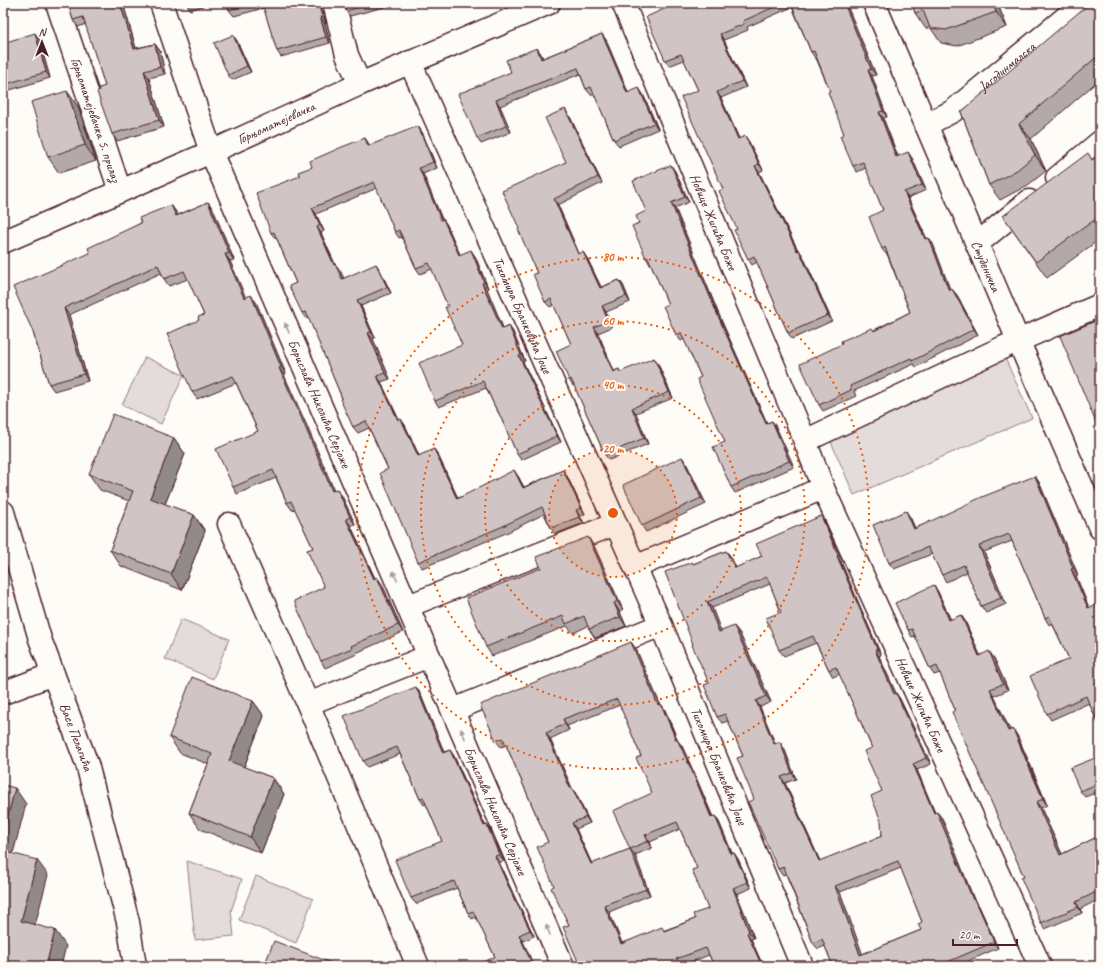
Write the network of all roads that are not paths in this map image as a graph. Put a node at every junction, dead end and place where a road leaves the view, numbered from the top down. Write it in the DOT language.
graph roads {
  1 [pos="57,3"];
  2 [pos="161,3"];
  3 [pos="334,3"];
  4 [pos="549,3"];
  5 [pos="623,3"];
  6 [pos="874,3"];
  7 [pos="1083,3"];
  8 [pos="522,8"];
  9 [pos="410,62"];
  10 [pos="360,84"];
  11 [pos="926,125"];
  12 [pos="1100,142"];
  13 [pos="211,152"];
  14 [pos="120,191"];
  15 [pos="3,242"];
  16 [pos="977,244"];
  17 [pos="1100,305"];
  18 [pos="1018,340"];
  19 [pos="805,441"];
  20 [pos="823,488"];
  21 [pos="3,512"];
  22 [pos="229,524"];
  23 [pos="615,524"];
  24 [pos="1100,528"];
  25 [pos="635,567"];
  26 [pos="408,606"];
  27 [pos="661,625"];
  28 [pos="429,656"];
  29 [pos="53,674"];
  30 [pos="3,693"];
  31 [pos="308,704"];
  32 [pos="453,710"];
  33 [pos="135,966"];
  34 [pos="418,966"];
  35 [pos="563,966"];
  36 [pos="802,966"];
  37 [pos="1040,966"];
  1 -- 14 [label="street, Горњоматејевачка 5. прилаз"];
  2 -- 13 [label="street, Борислава Николића Серјоже"];
  3 -- 10 [label="street"];
  4 -- 8 [label="street, Горњоматејевачка"];
  5 -- 19 [label="street, Новице Жигића Боже"];
  6 -- 11 [label="street, Студеничка"];
  7 -- 11 [label="street, Јагодинмалска"];
  8 -- 9 [label="street, Горњоматејевачка"];
  9 -- 10 [label="street, Горњоматејевачка"];
  9 -- 23 [label="street, Тихомира Бранковића Јоце"];
  10 -- 13 [label="street, Горњоматејевачка"];
  11 -- 16 [label="street, Студеничка"];
  12 -- 16 [label="street"];
  13 -- 14 [label="street, Горњоматејевачка"];
  26 -- 13 [label="street, Борислава Николића Серјоже, one-way"];
  14 -- 15 [label="street, Горњоматејевачка"];
  16 -- 18 [label="street, Студеничка"];
  17 -- 18 [label="street"];
  18 -- 19 [label="street"];
  18 -- 24 [label="street, Студеничка"];
  19 -- 20 [label="street, Новице Жигића Боже"];
  20 -- 25 [label="street"];
  20 -- 37 [label="street, Новице Жигића Боже"];
  21 -- 29 [label="street, Васе Пелагића"];
  22 -- 31 [label="street"];
  23 -- 25 [label="street, Тихомира Бранковића Јоце"];
  23 -- 26 [label="street"];
  25 -- 27 [label="street, Тихомира Бранковића Јоце"];
  26 -- 28 [label="street, Борислава Николића Серјоже"];
  27 -- 32 [label="street"];
  27 -- 36 [label="street, Тихомира Бранковића Јоце"];
  28 -- 31 [label="street"];
  28 -- 32 [label="street, Борислава Николића Серјоже"];
  29 -- 30 [label="street"];
  29 -- 33 [label="street, Васе Пелагића"];
  31 -- 34 [label="street"];
  35 -- 32 [label="street, Борислава Николића Серјоже, one-way"];
}
